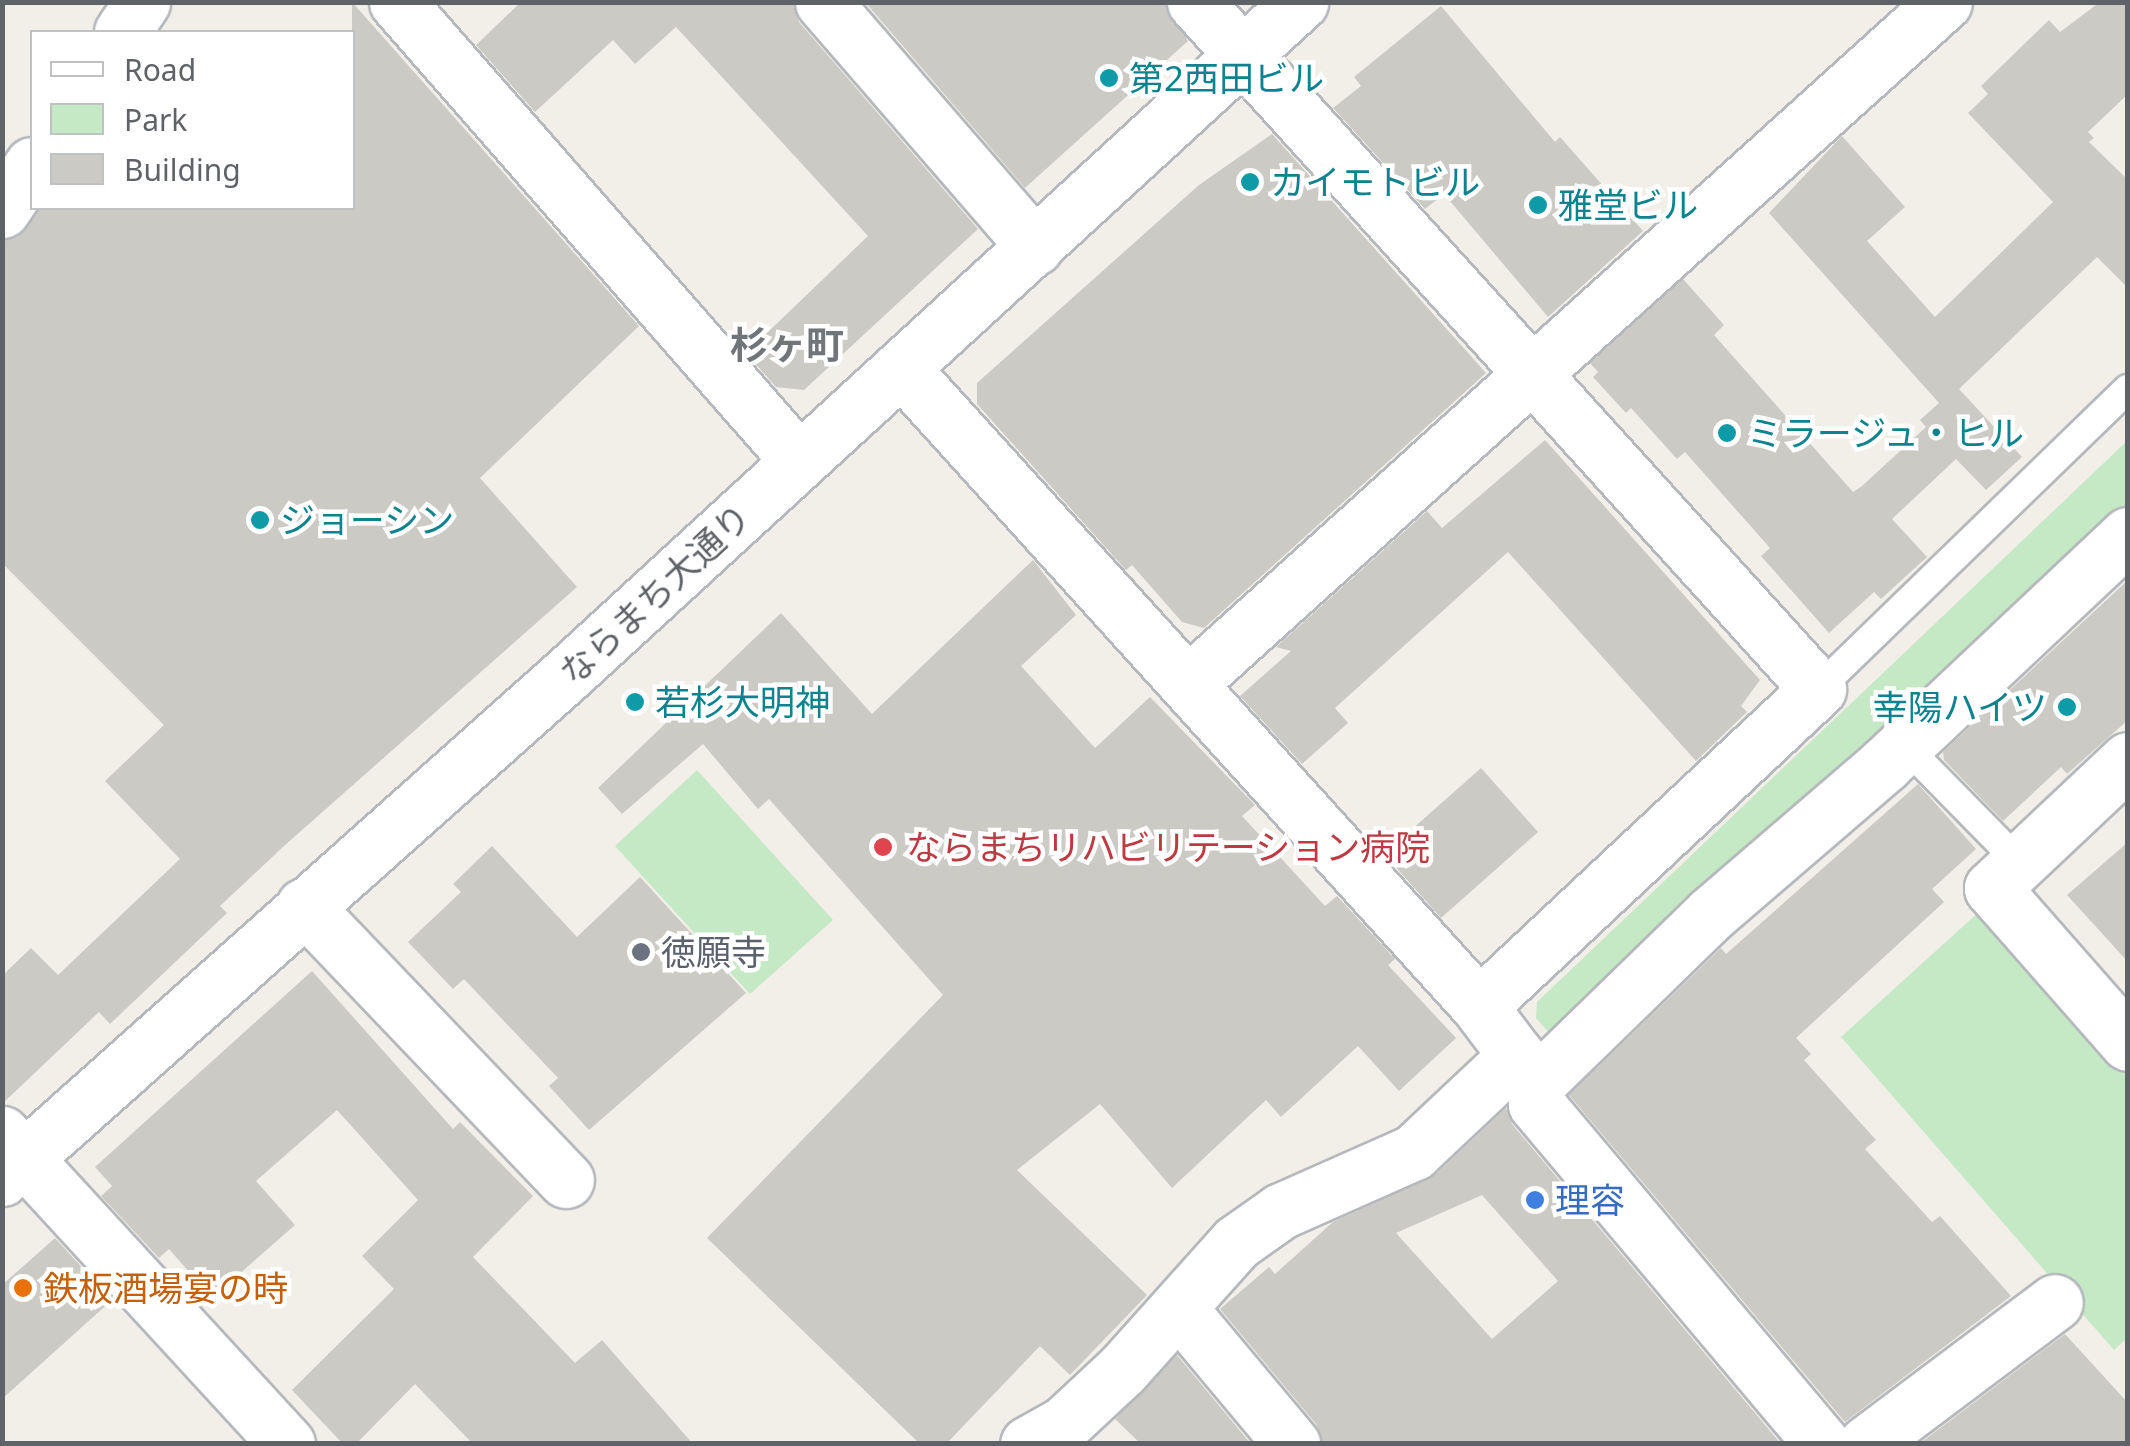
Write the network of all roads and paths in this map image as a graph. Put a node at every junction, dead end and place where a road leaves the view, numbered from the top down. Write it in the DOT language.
graph roads {
  1 [pos="142,2"];
  2 [pos="397,2"];
  3 [pos="823,2"];
  4 [pos="1196,2"];
  5 [pos="1300,2"];
  6 [pos="1944,2"];
  7 [pos="123,30"];
  8 [pos="1242,54"];
  9 [pos="30,168"];
  10 [pos="2,210"];
  11 [pos="1035,248"];
  12 [pos="901,368"];
  13 [pos="1530,376"];
  14 [pos="2128,389"];
  15 [pos="799,461"];
  16 [pos="2128,535"];
  17 [pos="1188,684"];
  18 [pos="1818,689"];
  19 [pos="1904,745"];
  20 [pos="2128,760"];
  21 [pos="2016,860"];
  22 [pos="304,906"];
  23 [pos="1480,1006"];
  24 [pos="2128,1043"];
  25 [pos="1527,1069"];
  26 [pos="10,1156"];
  27 [pos="566,1180"];
  28 [pos="2055,1302"];
  29 [pos="1180,1310"];
  30 [pos="287,1444"];
  31 [pos="1028,1444"];
  32 [pos="1292,1444"];
  33 [pos="1822,1444"];
  34 [pos="1866,1444"];
  1 -- 7 [label="street"];
  2 -- 15 [label="street"];
  3 -- 11 [label="street"];
  4 -- 8 [label="street"];
  5 -- 8 [label="street, ならまち大通り"];
  6 -- 13 [label="street"];
  8 -- 11 [label="street, ならまち大通り"];
  8 -- 13 [label="street"];
  9 -- 10 [label="street"];
  11 -- 12 [label="street, ならまち大通り"];
  12 -- 15 [label="street, ならまち大通り"];
  12 -- 17 [label="street"];
  13 -- 17 [label="street"];
  13 -- 18 [label="street"];
  14 -- 18 [label="lane"];
  15 -- 22 [label="street, ならまち大通り"];
  16 -- 19 [label="street"];
  17 -- 23 [label="street"];
  18 -- 23 [label="street"];
  19 -- 21 [label="lane"];
  19 -- 25 [label="street"];
  20 -- 21 [label="street"];
  21 -- 24 [label="street"];
  22 -- 26 [label="street, ならまち大通り"];
  22 -- 27 [label="street"];
  23 -- 25 [label="street"];
  25 -- 29 [label="street"];
  25 -- 33 [label="street"];
  26 -- 30 [label="street"];
  28 -- 34 [label="street"];
  29 -- 31 [label="street"];
  29 -- 32 [label="street"];
}
